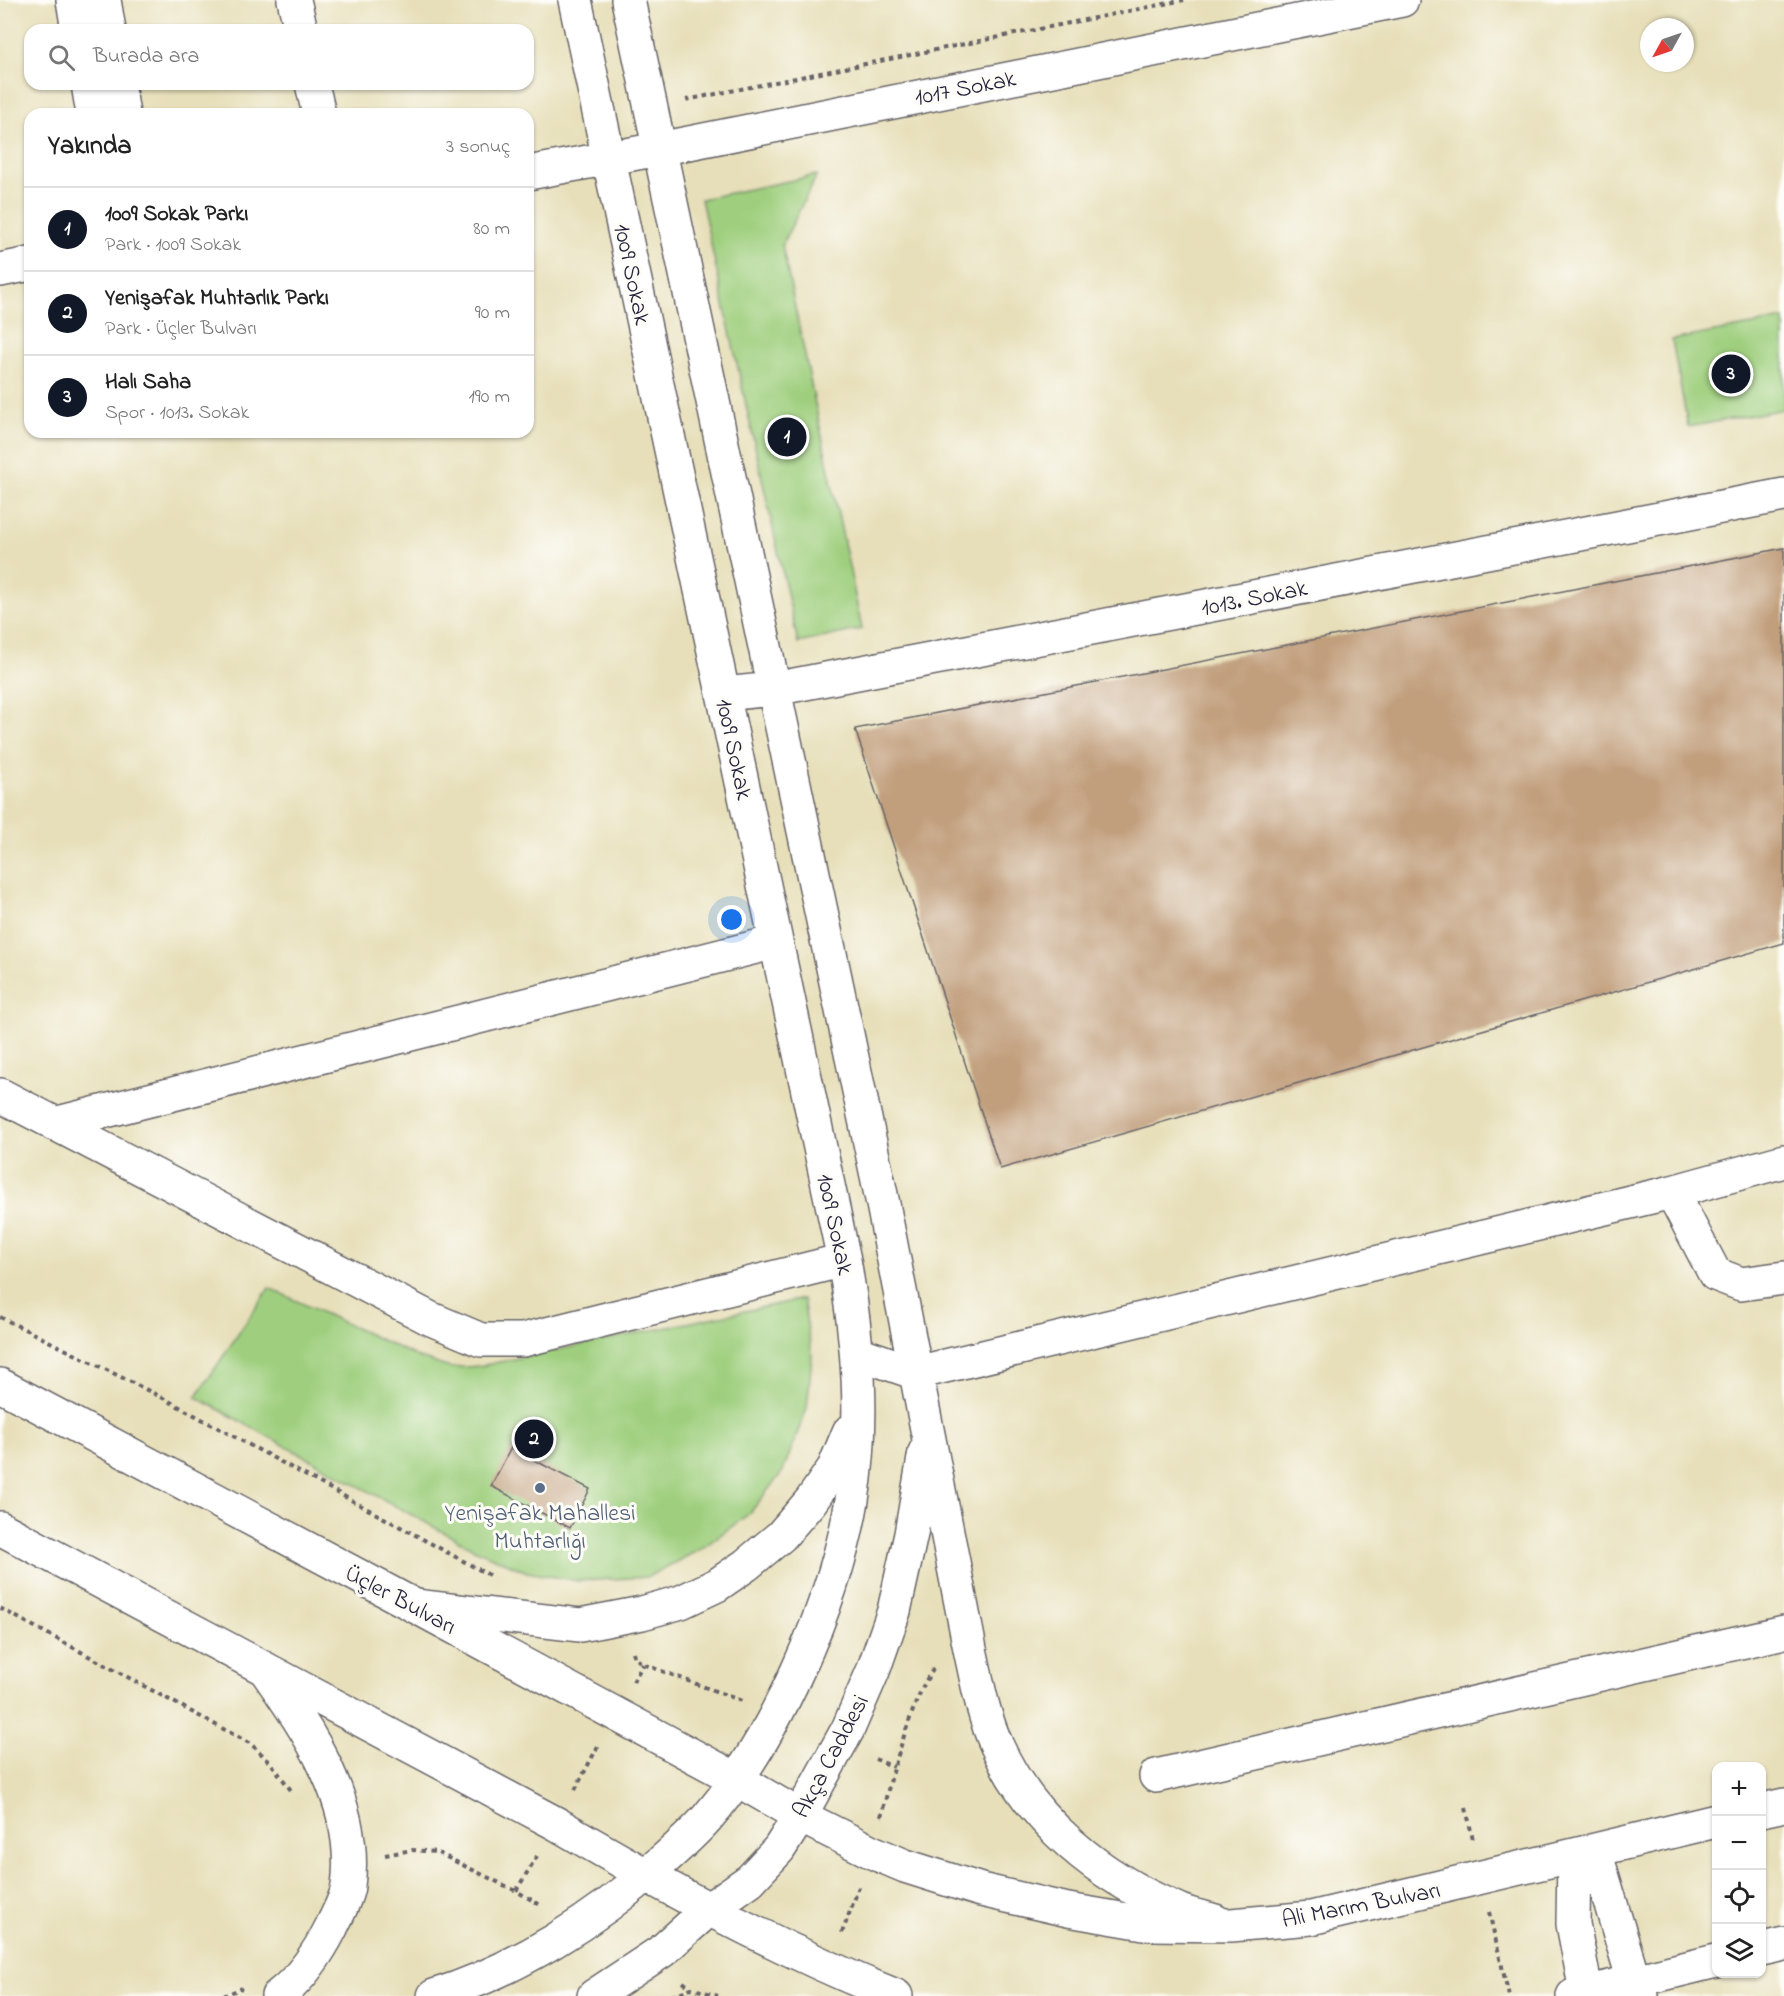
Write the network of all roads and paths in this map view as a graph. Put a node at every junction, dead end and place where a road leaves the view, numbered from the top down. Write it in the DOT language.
graph roads {
  1 [pos="73,0"];
  2 [pos="104,0"];
  3 [pos="294,0"];
  4 [pos="575,0"];
  5 [pos="628,0"];
  6 [pos="1185,0"];
  7 [pos="1402,0"];
  8 [pos="77,24"];
  9 [pos="108,24"];
  10 [pos="300,24"];
  11 [pos="89,90"];
  12 [pos="119,90"];
  13 [pos="313,90"];
  14 [pos="650,107"];
  15 [pos="92,108"];
  16 [pos="122,108"];
  17 [pos="318,108"];
  18 [pos="658,149"];
  19 [pos="608,158"];
  20 [pos="534,172"];
  21 [pos="24,265"];
  22 [pos="0,270"];
  23 [pos="1784,495"];
  24 [pos="774,689"];
  25 [pos="723,694"];
  26 [pos="776,942"];
  27 [pos="0,1095"];
  28 [pos="54,1124"];
  29 [pos="1784,1161"];
  30 [pos="1672,1192"];
  31 [pos="844,1260"];
  32 [pos="1784,1278"];
  33 [pos="0,1317"];
  34 [pos="858,1353"];
  35 [pos="916,1373"];
  36 [pos="0,1385"];
  37 [pos="859,1395"];
  38 [pos="928,1430"];
  39 [pos="0,1528"];
  40 [pos="496,1579"];
  41 [pos="415,1606"];
  42 [pos="0,1608"];
  43 [pos="1784,1632"];
  44 [pos="265,1669"];
  45 [pos="1156,1776"];
  46 [pos="738,1780"];
  47 [pos="293,1793"];
  48 [pos="1784,1804"];
  49 [pos="1766,1809"];
  50 [pos="800,1816"];
  51 [pos="1712,1822"];
  52 [pos="1584,1854"];
  53 [pos="349,1862"];
  54 [pos="645,1876"];
  55 [pos="516,1891"];
  56 [pos="709,1910"];
  57 [pos="1231,1926"];
  58 [pos="1784,1944"];
  59 [pos="1766,1948"];
  60 [pos="1712,1962"];
  61 [pos="246,1985"];
  62 [pos="1638,1989"];
  63 [pos="1582,1995"];
  64 [pos="223,1996"];
  65 [pos="278,1996"];
  66 [pos="434,1996"];
  67 [pos="594,1996"];
  68 [pos="672,1996"];
  69 [pos="718,1996"];
  70 [pos="896,1996"];
  1 -- 8 [label="street"];
  2 -- 9 [label="street"];
  3 -- 10 [label="street"];
  4 -- 19 [label="street, 1009 Sokak"];
  5 -- 14 [label="street, 1009 Sokak"];
  6 -- 14 [label="path"];
  7 -- 18 [label="street, 1017 Sokak"];
  11 -- 15 [label="street"];
  12 -- 16 [label="street"];
  13 -- 17 [label="street"];
  14 -- 18 [label="street, 1009 Sokak"];
  18 -- 19 [label="street, 1017 Sokak"];
  18 -- 24 [label="street, 1009 Sokak"];
  19 -- 20 [label="street, 1017 Sokak"];
  19 -- 25 [label="street, 1009 Sokak"];
  21 -- 22 [label="street"];
  23 -- 24 [label="street, 1013. Sokak"];
  24 -- 25 [label="street, 1013. Sokak"];
  24 -- 35 [label="street, 1009 Sokak"];
  25 -- 26 [label="street, 1009 Sokak"];
  26 -- 28 [label="street"];
  26 -- 31 [label="street, 1009 Sokak"];
  27 -- 28 [label="street"];
  28 -- 31 [label="street"];
  29 -- 30 [label="street"];
  30 -- 32 [label="street"];
  30 -- 35 [label="street"];
  31 -- 34 [label="street, 1009 Sokak"];
  33 -- 40 [label="path"];
  34 -- 35 [label="street"];
  34 -- 37 [label="street, 1009 Sokak"];
  35 -- 38 [label="street, 1009 Sokak"];
  36 -- 41 [label="street, Üçler Bulvarı"];
  37 -- 41 [label="street"];
  37 -- 46 [label="street, 1009 Sokak"];
  38 -- 50 [label="street, Akça Caddesi"];
  38 -- 57 [label="street, 1009 Sokak"];
  39 -- 44 [label="street"];
  41 -- 46 [label="street, Üçler Bulvarı"];
  42 -- 47 [label="path"];
  43 -- 45 [label="street"];
  44 -- 53 [label="street"];
  44 -- 54 [label="street"];
  46 -- 50 [label="street, Üçler Bulvarı"];
  46 -- 54 [label="street, 1009 Sokak"];
  48 -- 49 [label="street"];
  50 -- 56 [label="street, Akça Caddesi"];
  50 -- 57 [label="street, Ali Marım Bulvarı"];
  51 -- 52 [label="street, Ali Marım Bulvarı"];
  52 -- 57 [label="street, Ali Marım Bulvarı"];
  52 -- 62 [label="street"];
  52 -- 63 [label="street"];
  53 -- 55 [label="path"];
  53 -- 65 [label="street"];
  54 -- 56 [label="street"];
  54 -- 66 [label="street, 1009 Sokak"];
  56 -- 67 [label="street, Akça Caddesi"];
  56 -- 70 [label="street"];
  58 -- 59 [label="street"];
  60 -- 62 [label="street"];
  61 -- 64 [label="path"];
  62 -- 63 [label="street"];
  68 -- 69 [label="path"];
}
